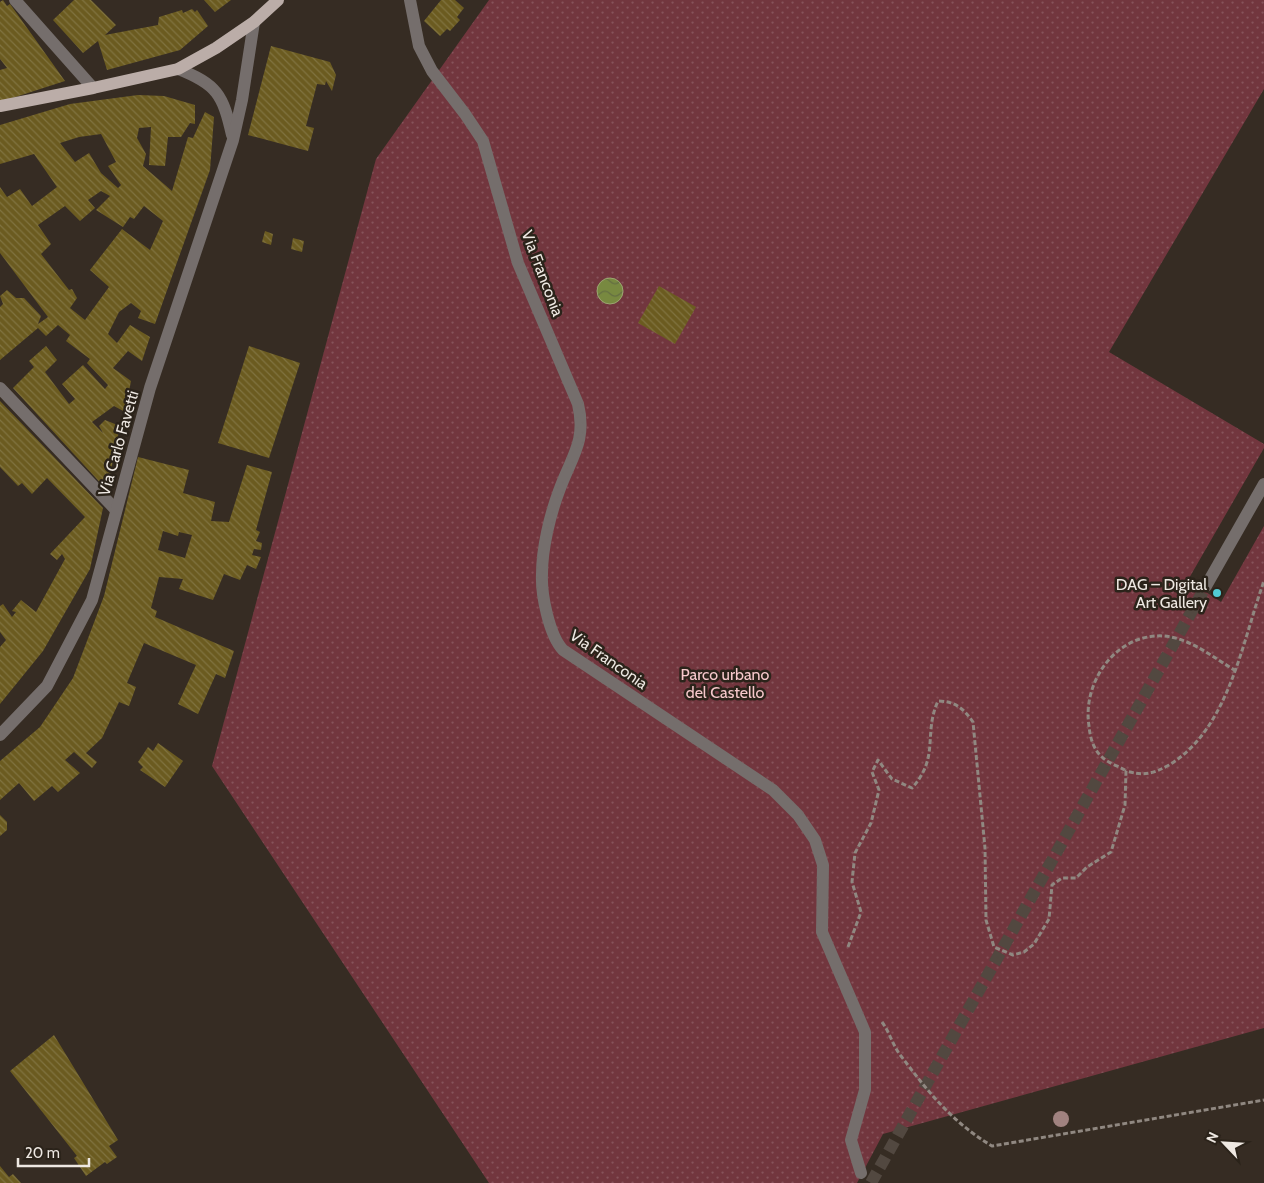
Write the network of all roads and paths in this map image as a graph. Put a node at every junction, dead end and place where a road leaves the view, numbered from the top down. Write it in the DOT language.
graph roads {
  1 [pos="15,0"];
  2 [pos="278,0"];
  3 [pos="410,0"];
  4 [pos="254,22"];
  5 [pos="178,69"];
  6 [pos="93,88"];
  7 [pos="0,106"];
  8 [pos="233,140"];
  9 [pos="0,388"];
  10 [pos="1264,484"];
  11 [pos="116,510"];
  12 [pos="1264,581"];
  13 [pos="1206,586"];
  14 [pos="1236,671"];
  15 [pos="0,735"];
  16 [pos="1126,771"];
  17 [pos="848,950"];
  18 [pos="880,1018"];
  19 [pos="1264,1100"];
  20 [pos="860,1173"];
  1 -- 6 [label="street"];
  2 -- 4 [label="main road"];
  3 -- 20 [label="street, Via Franconia"];
  4 -- 5 [label="main road"];
  4 -- 8 [label="street, Via Carlo Favetti"];
  5 -- 6 [label="main road"];
  5 -- 8 [label="street"];
  6 -- 7 [label="main road"];
  8 -- 11 [label="street, Via Carlo Favetti"];
  9 -- 11 [label="street"];
  10 -- 13 [label="street"];
  11 -- 15 [label="street, Via Carlo Favetti"];
  12 -- 14 [label="path"];
  14 -- 16 [label="path"];
  14 -- 16 [label="path"];
  16 -- 17 [label="path"];
  18 -- 19 [label="path"];
}
